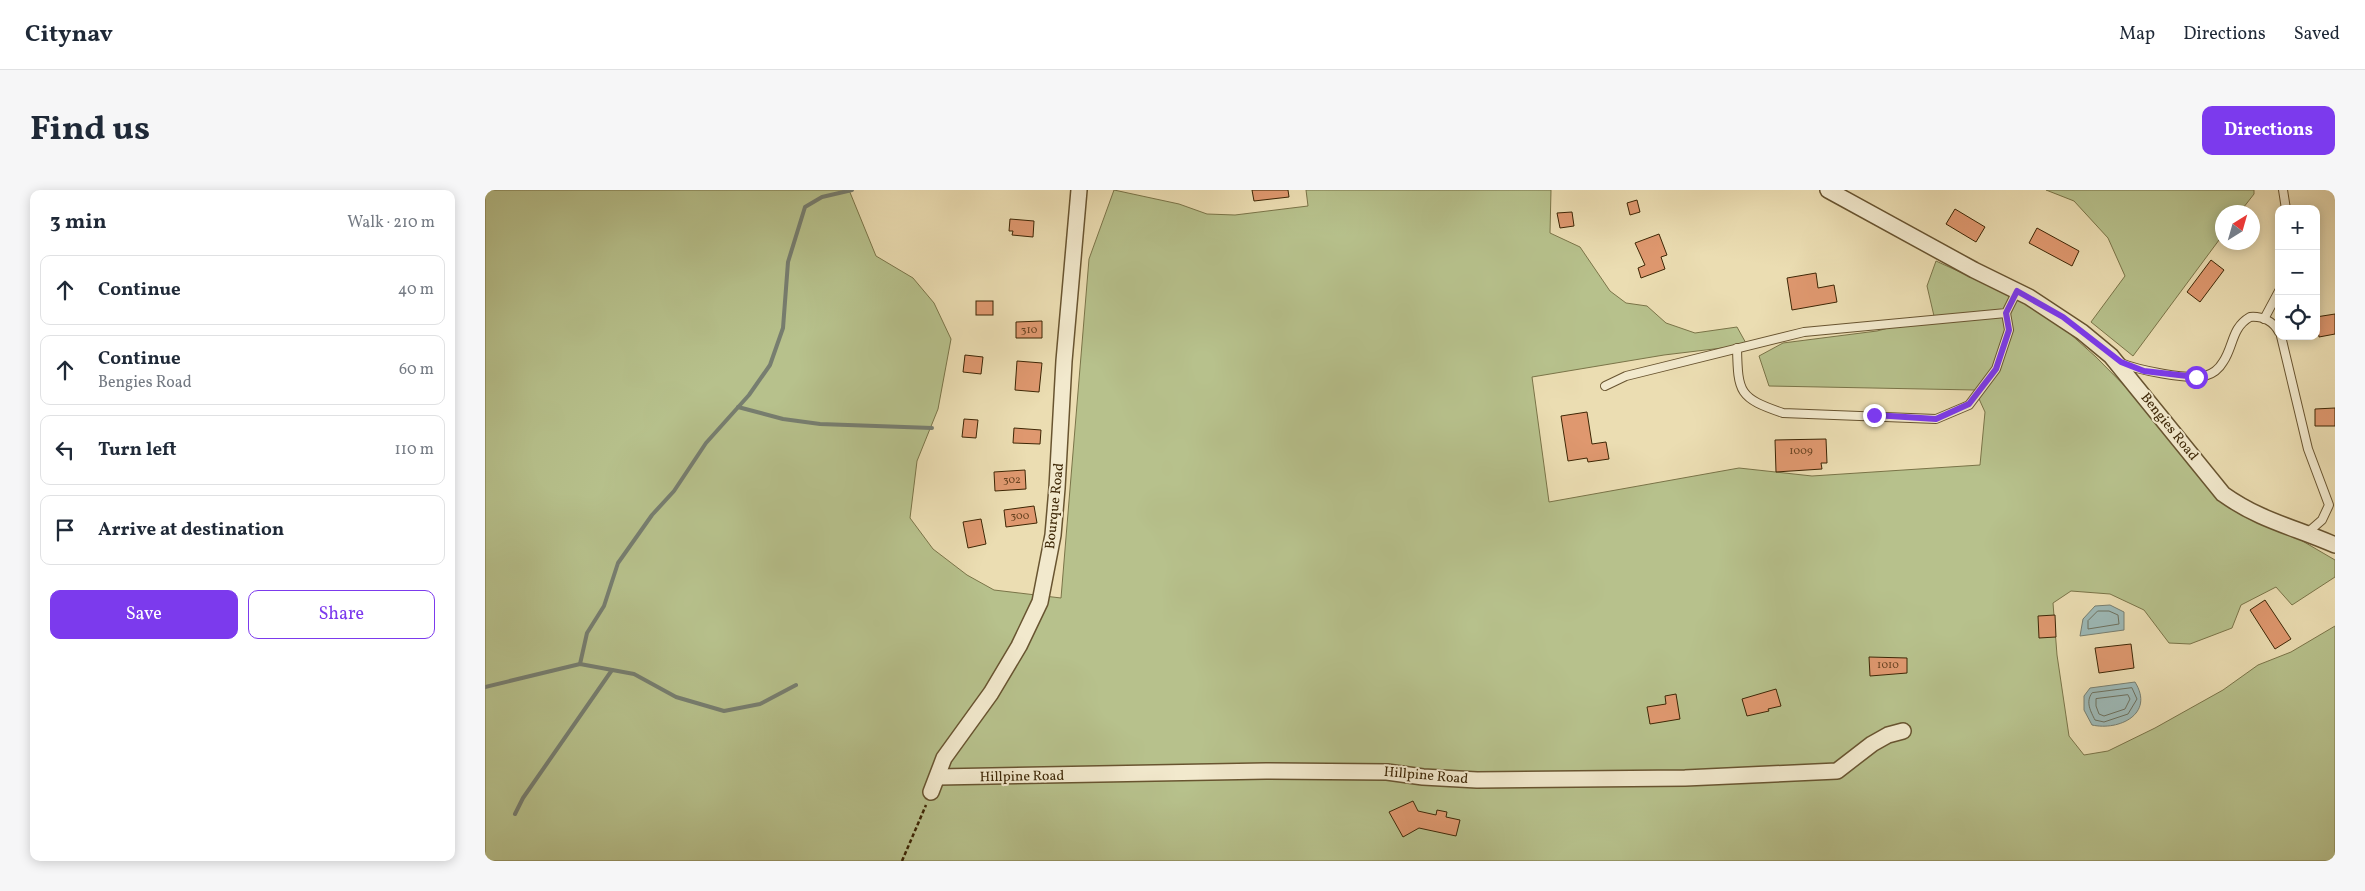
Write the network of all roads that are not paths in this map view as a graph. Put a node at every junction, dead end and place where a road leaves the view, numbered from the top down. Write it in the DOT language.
graph roads {
  1 [pos="1079,190"];
  2 [pos="1828,190"];
  3 [pos="2283,190"];
  4 [pos="2285,205"];
  5 [pos="2017,291"];
  6 [pos="2277,295"];
  7 [pos="2006,313"];
  8 [pos="2264,319"];
  9 [pos="2275,327"];
  10 [pos="2282,340"];
  11 [pos="1737,348"];
  12 [pos="2111,356"];
  13 [pos="1605,386"];
  14 [pos="2306,534"];
  15 [pos="2335,545"];
  16 [pos="1903,731"];
  17 [pos="938,777"];
  18 [pos="931,792"];
  1 -- 17 [label="street, Bourque Road"];
  2 -- 5 [label="street, Bengies Road"];
  3 -- 4 [label="lane"];
  5 -- 7 [label="lane"];
  5 -- 12 [label="street, Bengies Road"];
  6 -- 8 [label="lane"];
  7 -- 11 [label="lane"];
  7 -- 11 [label="lane"];
  8 -- 9 [label="lane"];
  8 -- 12 [label="lane"];
  10 -- 14 [label="lane"];
  11 -- 13 [label="lane"];
  12 -- 14 [label="street, Bengies Road"];
  14 -- 15 [label="street, Bengies Road"];
  16 -- 17 [label="street, Hillpine Road"];
  17 -- 18 [label="street, Bourque Road"];
}
